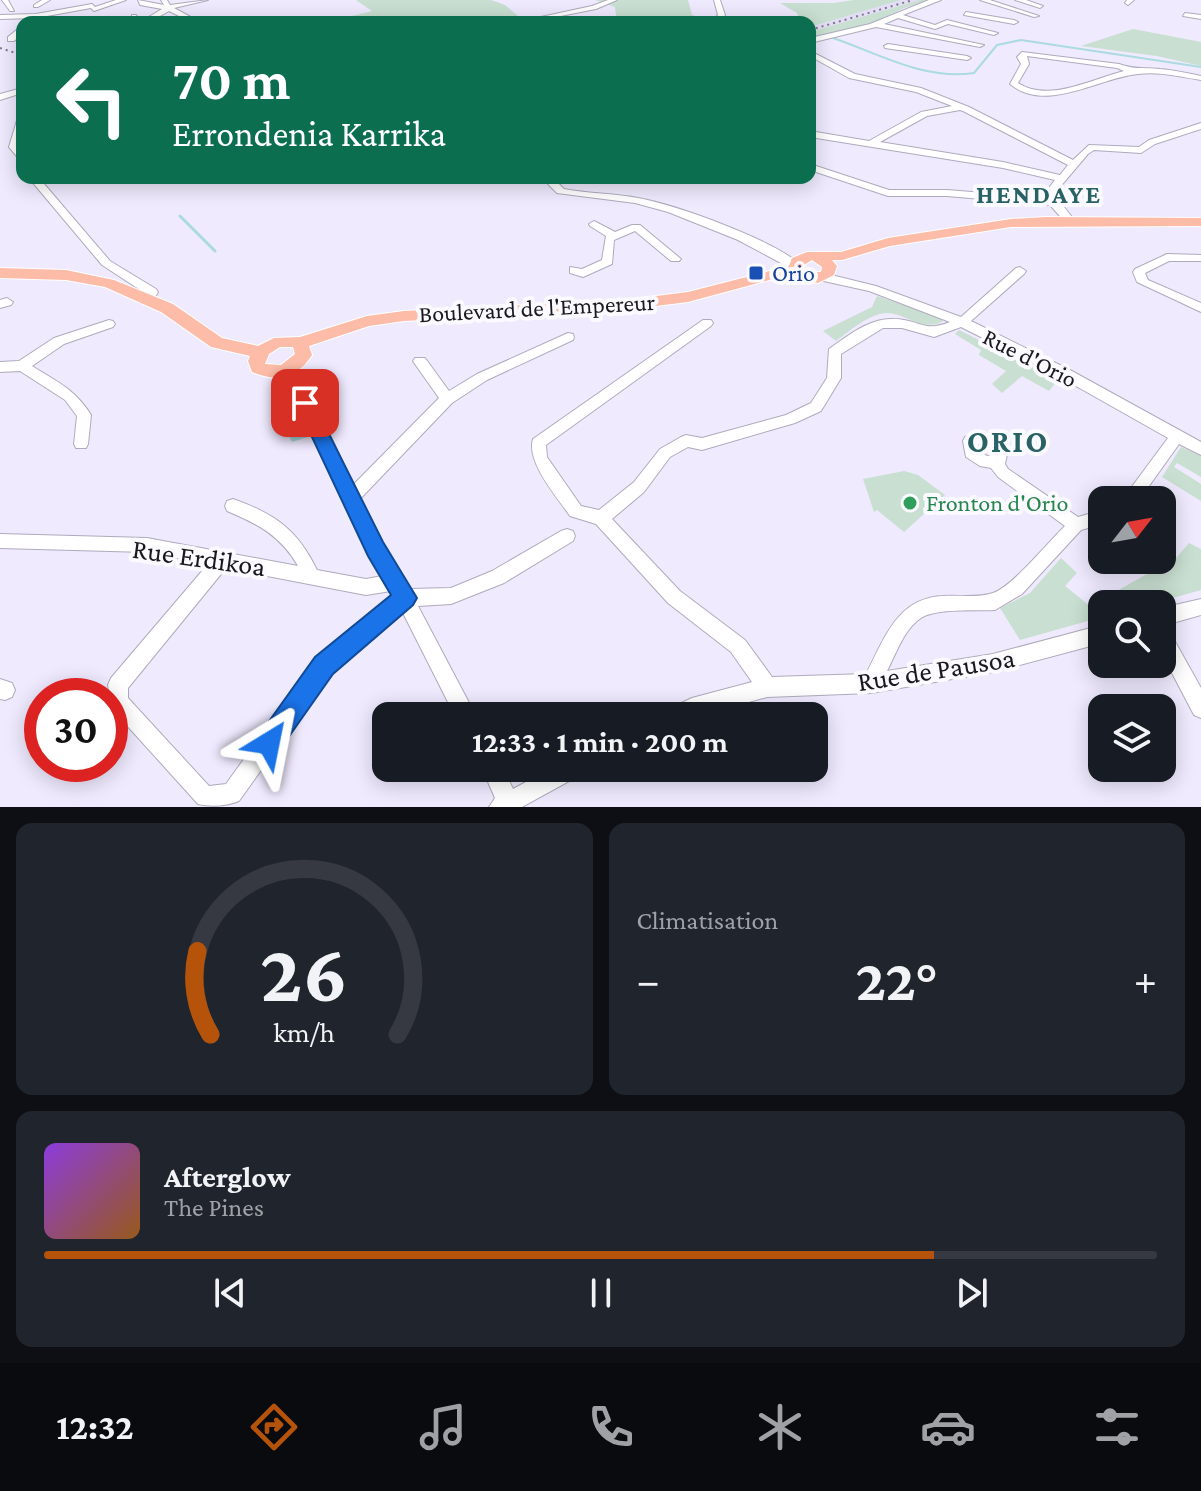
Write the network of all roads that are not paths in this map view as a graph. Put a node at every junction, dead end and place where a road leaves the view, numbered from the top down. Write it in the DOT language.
graph roads {
  1 [pos="5,0"];
  2 [pos="47,0"];
  3 [pos="80,0"];
  4 [pos="123,0"];
  5 [pos="141,0"];
  6 [pos="205,0"];
  7 [pos="614,0"];
  8 [pos="938,0"];
  9 [pos="1007,0"];
  10 [pos="1018,0"];
  11 [pos="986,2"];
  12 [pos="92,5"];
  13 [pos="167,5"];
  14 [pos="1040,6"];
  15 [pos="1003,8"];
  16 [pos="33,14"];
  17 [pos="966,14"];
  18 [pos="895,15"];
  19 [pos="1185,15"];
  20 [pos="5,16"];
  21 [pos="186,16"];
  22 [pos="551,16"];
  23 [pos="992,16"];
  24 [pos="1036,16"];
  25 [pos="1201,17"];
  26 [pos="1014,22"];
  27 [pos="876,25"];
  28 [pos="933,29"];
  29 [pos="994,33"];
  30 [pos="16,35"];
  31 [pos="816,38"];
  32 [pos="11,39"];
  33 [pos="980,45"];
  34 [pos="888,46"];
  35 [pos="926,52"];
  36 [pos="816,56"];
  37 [pos="967,58"];
  38 [pos="1132,72"];
  39 [pos="1201,78"];
  40 [pos="962,107"];
  41 [pos="1201,126"];
  42 [pos="816,135"];
  43 [pos="870,144"];
  44 [pos="1075,165"];
  45 [pos="816,169"];
  46 [pos="1063,179"];
  47 [pos="39,184"];
  48 [pos="555,184"];
  49 [pos="1053,202"];
  50 [pos="648,217"];
  51 [pos="1070,221"];
  52 [pos="1201,222"];
  53 [pos="594,224"];
  54 [pos="614,236"];
  55 [pos="1201,258"];
  56 [pos="675,259"];
  57 [pos="829,265"];
  58 [pos="800,267"];
  59 [pos="574,270"];
  60 [pos="1020,271"];
  61 [pos="0,273"];
  62 [pos="149,298"];
  63 [pos="1201,308"];
  64 [pos="960,321"];
  65 [pos="707,323"];
  66 [pos="109,324"];
  67 [pos="568,337"];
  68 [pos="300,343"];
  69 [pos="260,352"];
  70 [pos="420,361"];
  71 [pos="22,366"];
  72 [pos="0,367"];
  73 [pos="280,373"];
  74 [pos="447,399"];
  75 [pos="1177,436"];
  76 [pos="81,444"];
  77 [pos="1199,444"];
  78 [pos="995,462"];
  79 [pos="1140,486"];
  80 [pos="352,496"];
  81 [pos="233,506"];
  82 [pos="601,518"];
  83 [pos="1088,521"];
  84 [pos="1076,525"];
  85 [pos="567,536"];
  86 [pos="0,541"];
  87 [pos="224,558"];
  88 [pos="311,575"];
  89 [pos="400,590"];
  90 [pos="1201,607"];
  91 [pos="1176,613"];
  92 [pos="1088,638"];
  93 [pos="1176,661"];
  94 [pos="871,683"];
  95 [pos="767,687"];
  96 [pos="459,702"];
  97 [pos="713,702"];
  98 [pos="1201,708"];
  99 [pos="497,782"];
  100 [pos="546,782"];
  101 [pos="504,804"];
  1 -- 20 [label="street"];
  2 -- 16 [label="street"];
  3 -- 16 [label="street"];
  4 -- 12 [label="street"];
  5 -- 13 [label="street"];
  6 -- 13 [label="street"];
  7 -- 22 [label="street"];
  8 -- 18 [label="street"];
  9 -- 11 [label="street"];
  10 -- 14 [label="street"];
  11 -- 15 [label="street"];
  12 -- 16 [label="street"];
  13 -- 21 [label="street"];
  15 -- 23 [label="street"];
  15 -- 24 [label="street"];
  16 -- 20 [label="street"];
  16 -- 20 [label="street"];
  17 -- 23 [label="street"];
  18 -- 27 [label="street"];
  18 -- 28 [label="street"];
  19 -- 25 [label="street"];
  23 -- 26 [label="street"];
  27 -- 28 [label="street"];
  27 -- 31 [label="street"];
  28 -- 29 [label="street"];
  28 -- 33 [label="street"];
  28 -- 35 [label="street"];
  30 -- 32 [label="street"];
  34 -- 35 [label="street"];
  35 -- 37 [label="street"];
  36 -- 40 [label="street"];
  38 -- 38 [label="street"];
  38 -- 39 [label="street"];
  40 -- 43 [label="street"];
  40 -- 44 [label="street"];
  41 -- 44 [label="street"];
  42 -- 43 [label="street"];
  43 -- 46 [label="street"];
  44 -- 46 [label="street"];
  45 -- 49 [label="street"];
  46 -- 49 [label="street"];
  47 -- 62 [label="street"];
  48 -- 50 [label="street"];
  49 -- 51 [label="street"];
  50 -- 54 [label="street"];
  50 -- 56 [label="street"];
  50 -- 58 [label="street"];
  51 -- 52 [label="main road, Boulevard de l'Empereur"];
  51 -- 57 [label="main road, Boulevard de l'Empereur"];
  53 -- 54 [label="street"];
  54 -- 59 [label="street"];
  55 -- 63 [label="street"];
  57 -- 58 [label="main road, Boulevard de l'Empereur"];
  57 -- 64 [label="street, Rue d'Orio"];
  58 -- 68 [label="main road, Boulevard de l'Empereur"];
  60 -- 64 [label="street"];
  61 -- 62 [label="main road, Boulevard de l'Empereur"];
  62 -- 69 [label="main road, Boulevard de l'Empereur"];
  64 -- 75 [label="street, Rue d'Orio"];
  64 -- 82 [label="street"];
  65 -- 82 [label="street"];
  66 -- 71 [label="street"];
  67 -- 74 [label="street"];
  68 -- 69 [label="main road, Boulevard de l'Empereur"];
  68 -- 73 [label="main road"];
  69 -- 73 [label="main road"];
  70 -- 74 [label="street"];
  71 -- 72 [label="street"];
  71 -- 76 [label="street"];
  73 -- 80 [label="street"];
  74 -- 80 [label="street"];
  75 -- 77 [label="street, Rue d'Orio"];
  75 -- 79 [label="street"];
  78 -- 84 [label="street"];
  80 -- 89 [label="street"];
  81 -- 88 [label="street"];
  82 -- 95 [label="street"];
  83 -- 84 [label="street"];
  84 -- 94 [label="street"];
  85 -- 89 [label="street, Rue Erdikoa"];
  86 -- 87 [label="street, Rue Erdikoa"];
  87 -- 88 [label="street, Rue Erdikoa"];
  87 -- 89 [label="street"];
  88 -- 89 [label="street, Rue Erdikoa"];
  89 -- 96 [label="street"];
  90 -- 91 [label="street"];
  92 -- 94 [label="street, Rue de Pausoa"];
  93 -- 98 [label="street"];
  94 -- 95 [label="street, Rue de Pausoa"];
  95 -- 97 [label="street, Rue de Pausoa"];
  99 -- 101 [label="street"];
  100 -- 101 [label="street"];
}
